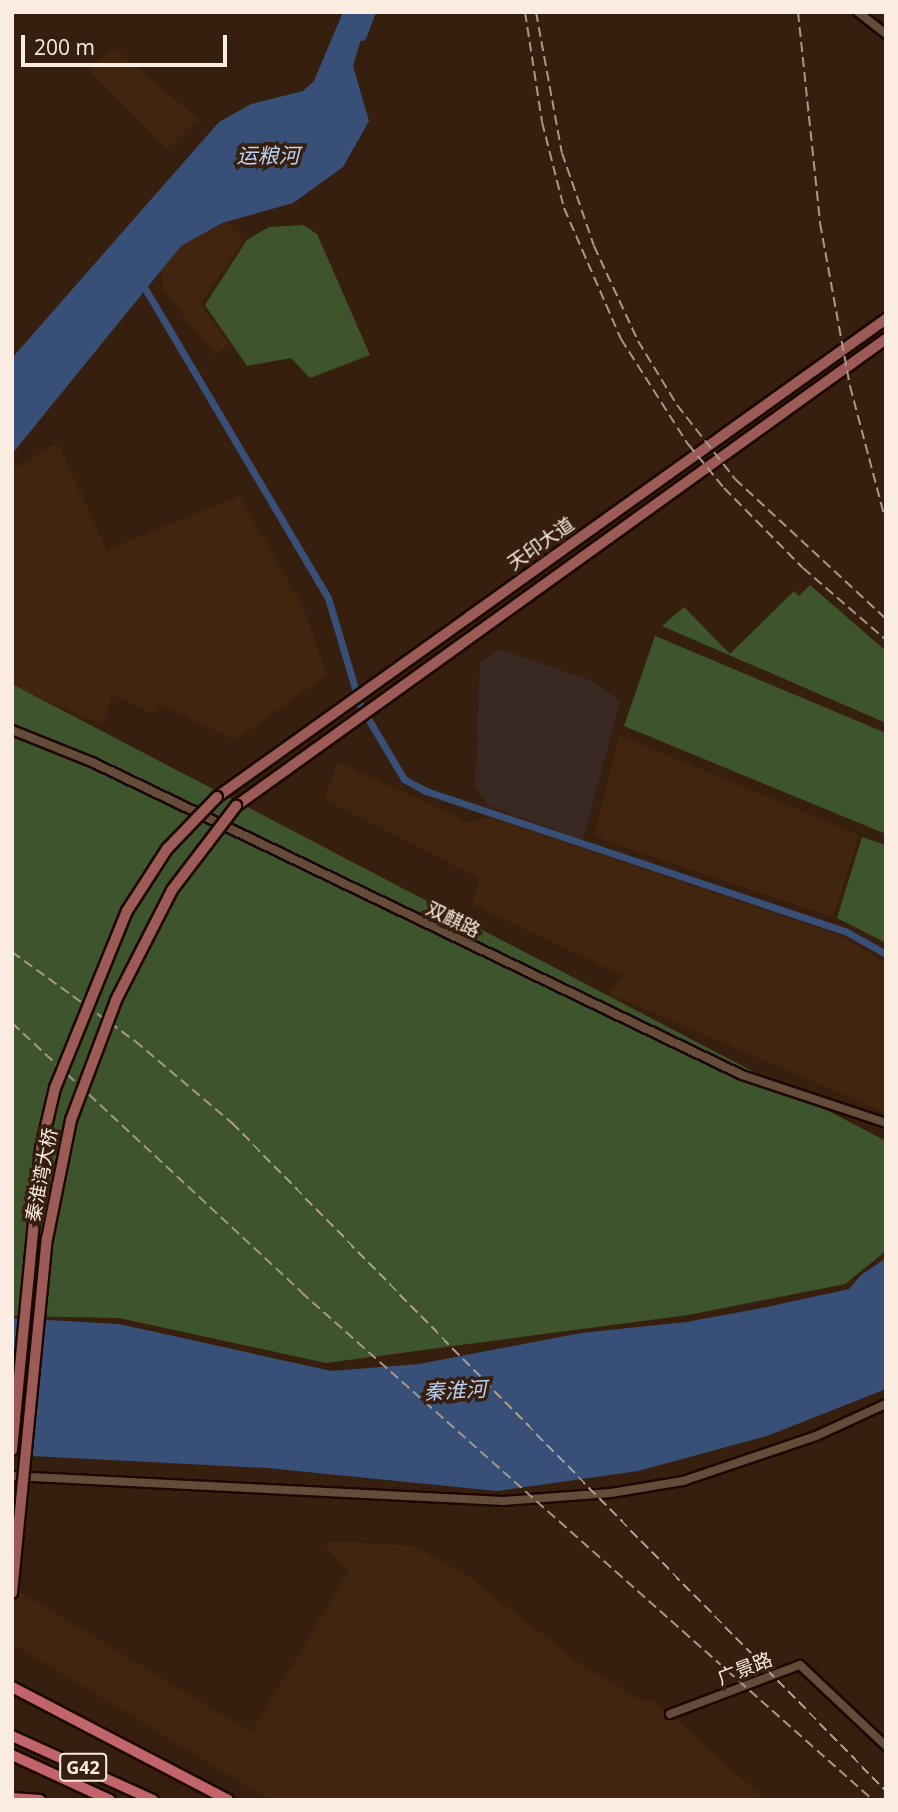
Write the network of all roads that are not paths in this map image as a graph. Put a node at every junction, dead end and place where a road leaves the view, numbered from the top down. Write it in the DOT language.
graph roads {
  1 [pos="858,12"];
  2 [pos="886,34"];
  3 [pos="886,319"];
  4 [pos="886,339"];
  5 [pos="12,730"];
  6 [pos="217,797"];
  7 [pos="236,806"];
  8 [pos="886,1123"];
  9 [pos="886,1404"];
  10 [pos="12,1450"];
  11 [pos="12,1476"];
  12 [pos="12,1593"];
  13 [pos="14,1688"];
  14 [pos="670,1714"];
  15 [pos="12,1736"];
  16 [pos="886,1746"];
  17 [pos="12,1755"];
  18 [pos="12,1798"];
  19 [pos="40,1800"];
  20 [pos="110,1800"];
  21 [pos="153,1800"];
  22 [pos="228,1800"];
  1 -- 2 [label="street"];
  3 -- 6 [label="main road, 天印大道"];
  4 -- 7 [label="main road, 天印大道"];
  5 -- 8 [label="street, 双麒路"];
  6 -- 10 [label="main road, 秦淮湾大桥, bridge"];
  7 -- 12 [label="main road, 秦淮湾大桥, bridge"];
  9 -- 11 [label="street"];
  13 -- 22 [label="highway"];
  14 -- 16 [label="street, 广景路"];
  15 -- 21 [label="highway, G42"];
  17 -- 20 [label="highway, G42"];
  18 -- 19 [label="highway"];
}
